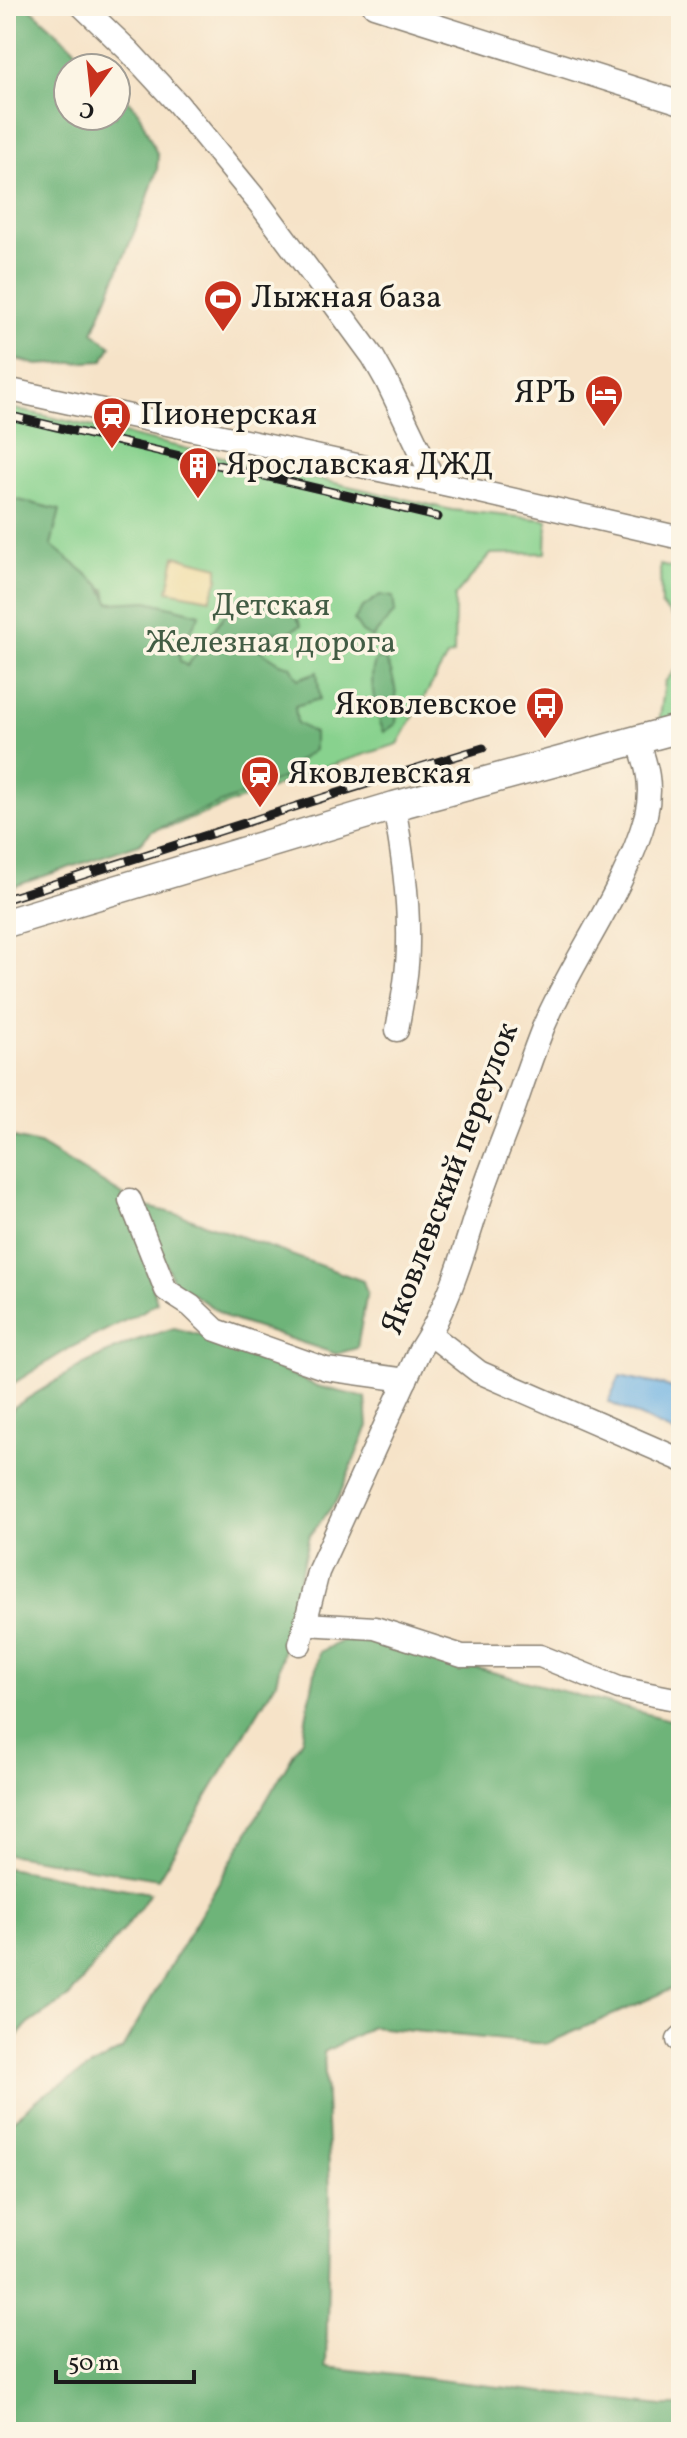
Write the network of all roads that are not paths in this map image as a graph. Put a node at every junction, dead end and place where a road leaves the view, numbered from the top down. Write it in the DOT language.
graph roads {
  1 [pos="82,6"];
  2 [pos="374,6"];
  3 [pos="681,103"];
  4 [pos="6,389"];
  5 [pos="435,482"];
  6 [pos="681,538"];
  7 [pos="681,728"];
  8 [pos="637,738"];
  9 [pos="394,806"];
  10 [pos="6,923"];
  11 [pos="397,1030"];
  12 [pos="130,1200"];
  13 [pos="430,1334"];
  14 [pos="406,1380"];
  15 [pos="681,1460"];
  16 [pos="681,1698"];
  1 -- 5 [label="street"];
  2 -- 3 [label="street"];
  4 -- 5 [label="street"];
  5 -- 6 [label="street"];
  7 -- 8 [label="main road"];
  8 -- 9 [label="main road"];
  8 -- 13 [label="street, Яковлевский переулок"];
  9 -- 10 [label="main road"];
  9 -- 11 [label="street"];
  12 -- 14 [label="street"];
  13 -- 14 [label="street, Яковлевский переулок"];
  13 -- 15 [label="street"];
  14 -- 16 [label="street, Яковлевский переулок"];
}
